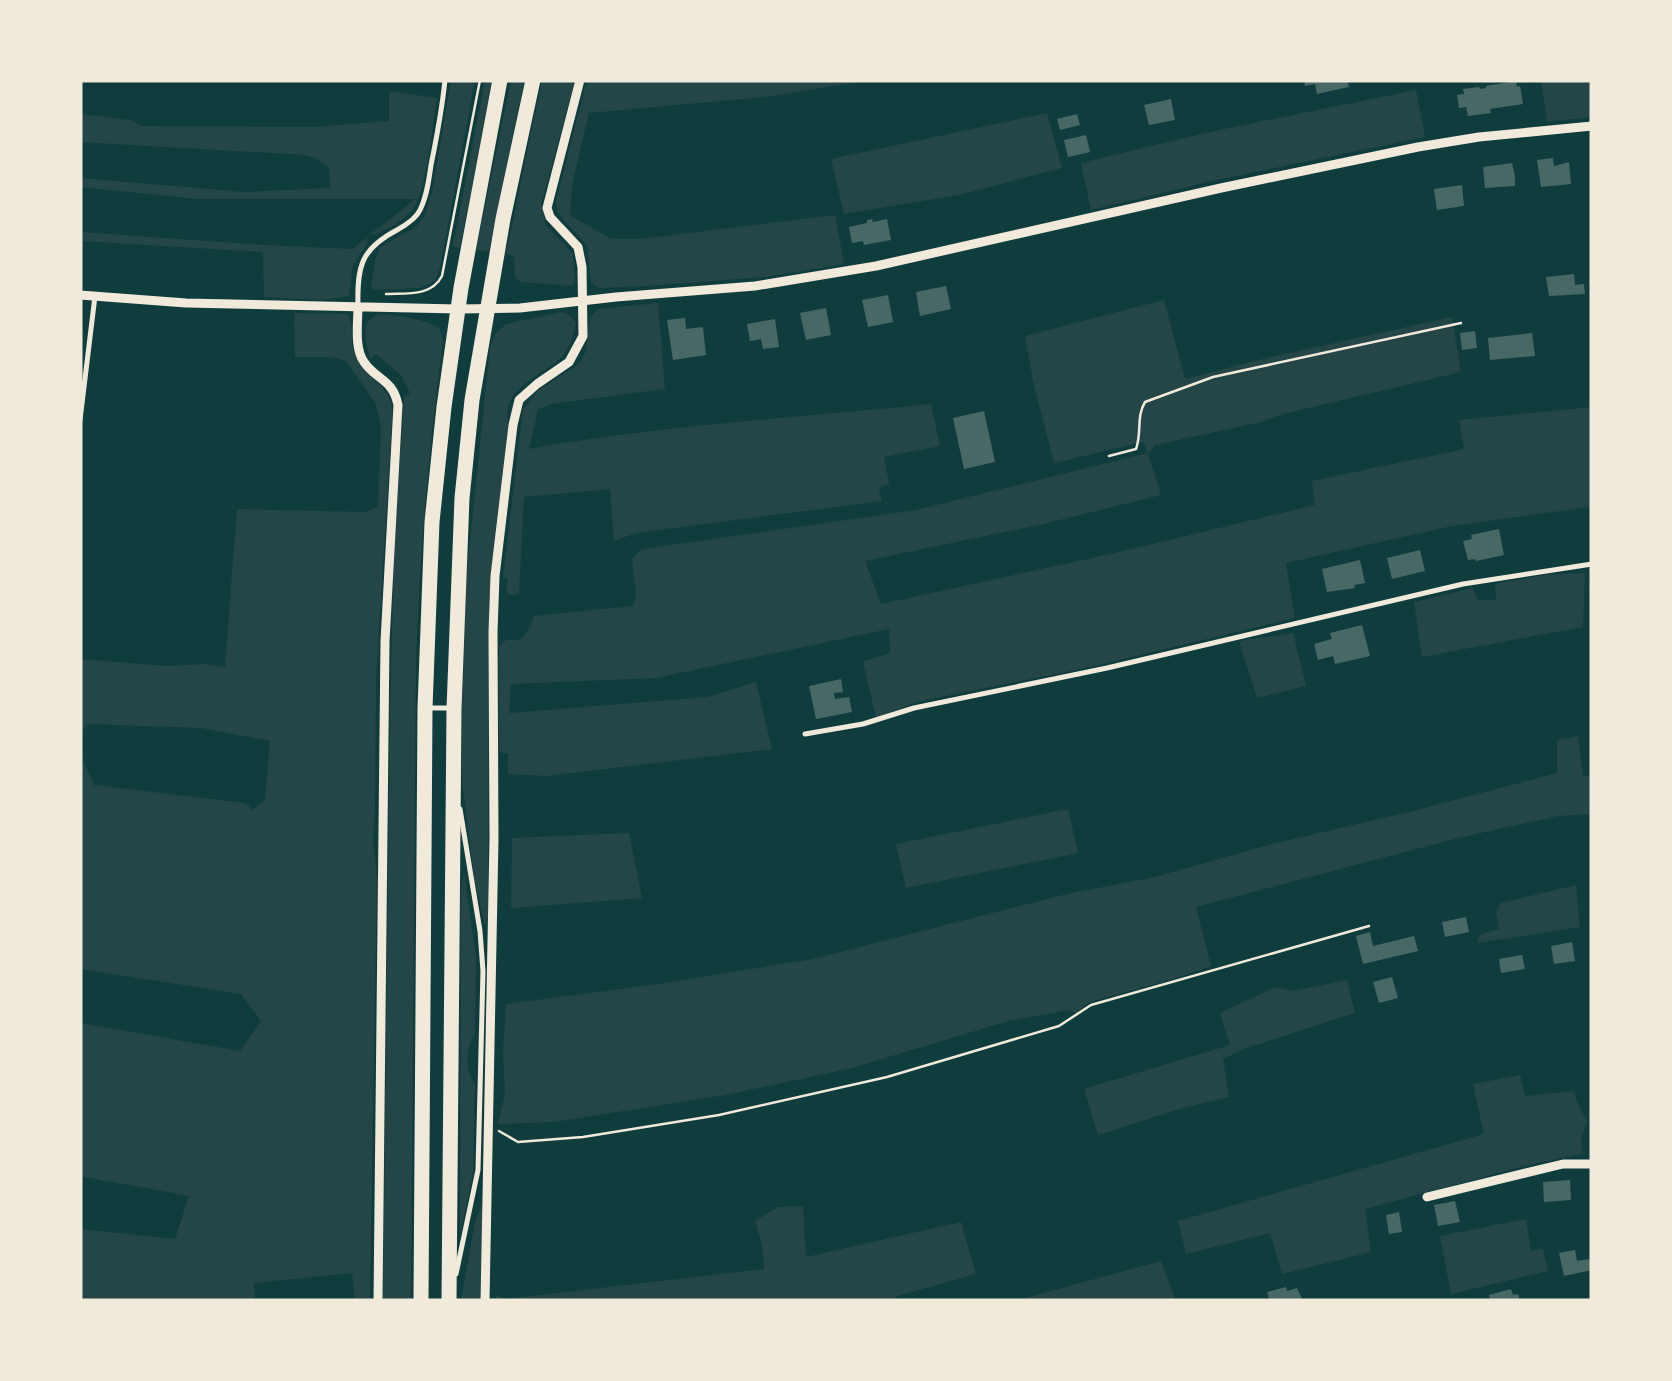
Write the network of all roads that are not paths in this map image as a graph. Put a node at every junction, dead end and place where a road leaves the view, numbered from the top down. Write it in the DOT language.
graph roads {
  1 [pos="445,80"];
  2 [pos="500,80"];
  3 [pos="534,80"];
  4 [pos="580,80"];
  5 [pos="1592,126"];
  6 [pos="80,295"];
  7 [pos="95,296"];
  8 [pos="582,302"];
  9 [pos="358,306"];
  10 [pos="488,308"];
  11 [pos="458,309"];
  12 [pos="80,420"];
  13 [pos="1592,564"];
  14 [pos="424,708"];
  15 [pos="454,708"];
  16 [pos="804,734"];
  17 [pos="453,757"];
  18 [pos="1592,1164"];
  19 [pos="1427,1198"];
  20 [pos="378,1301"];
  21 [pos="421,1301"];
  22 [pos="449,1301"];
  23 [pos="485,1301"];
  1 -- 9 [label="lane"];
  2 -- 11 [label="highway"];
  3 -- 10 [label="highway"];
  4 -- 8 [label="street"];
  5 -- 8 [label="street"];
  6 -- 7 [label="street"];
  7 -- 9 [label="street"];
  7 -- 12 [label="lane"];
  8 -- 10 [label="street"];
  8 -- 23 [label="street"];
  9 -- 11 [label="street"];
  9 -- 20 [label="street"];
  10 -- 11 [label="street"];
  10 -- 15 [label="highway"];
  11 -- 14 [label="highway"];
  13 -- 16 [label="lane"];
  14 -- 15 [label="lane"];
  14 -- 21 [label="highway"];
  15 -- 17 [label="highway"];
  17 -- 22 [label="highway"];
  17 -- 22 [label="lane"];
  18 -- 19 [label="street"];
}
